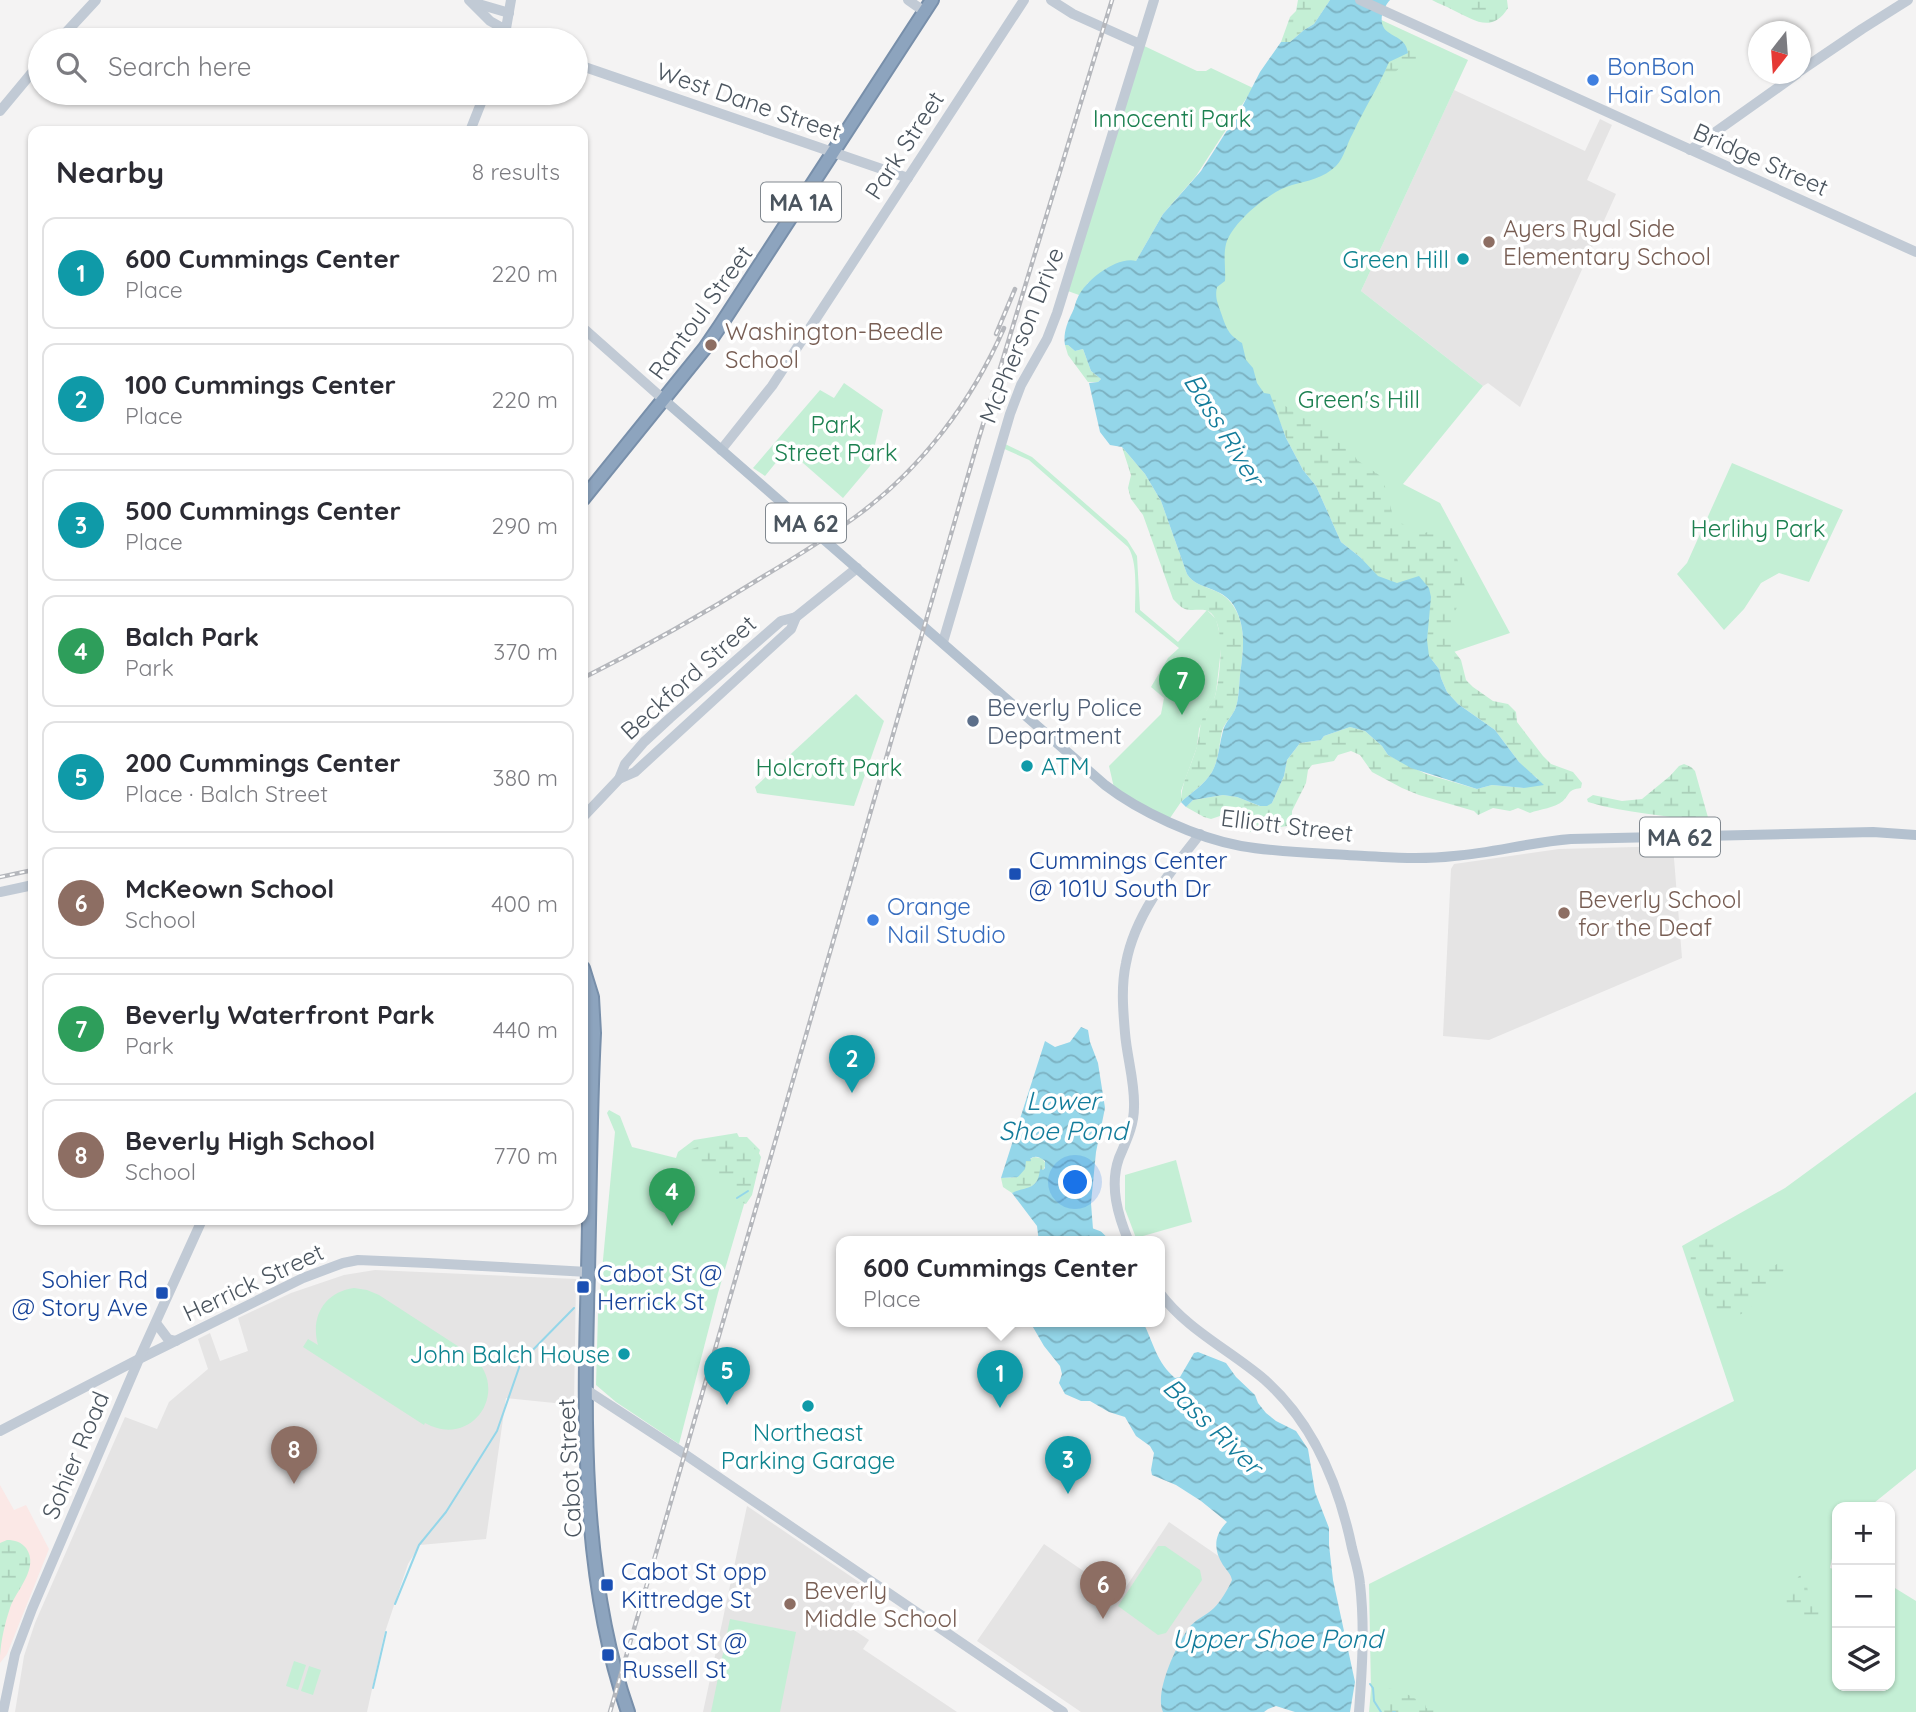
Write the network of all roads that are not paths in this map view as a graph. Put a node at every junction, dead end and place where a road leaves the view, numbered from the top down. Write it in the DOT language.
graph roads {
  1 [pos="96,0"];
  2 [pos="469,0"];
  3 [pos="511,0"];
  4 [pos="908,0"];
  5 [pos="932,0"];
  6 [pos="1024,0"];
  7 [pos="1051,0"];
  8 [pos="1154,0"];
  9 [pos="1360,0"];
  10 [pos="1909,0"];
  11 [pos="925,12"];
  12 [pos="509,13"];
  13 [pos="71,28"];
  14 [pos="498,28"];
  15 [pos="506,28"];
  16 [pos="1140,44"];
  17 [pos="1811,64"];
  18 [pos="588,68"];
  19 [pos="28,77"];
  20 [pos="1782,84"];
  21 [pos="480,105"];
  22 [pos="0,111"];
  23 [pos="472,126"];
  24 [pos="1690,150"];
  25 [pos="833,153"];
  26 [pos="908,178"];
  27 [pos="1916,252"];
  28 [pos="588,332"];
  29 [pos="663,399"];
  30 [pos="721,450"];
  31 [pos="588,493"];
  32 [pos="857,568"];
  33 [pos="796,617"];
  34 [pos="943,642"];
  35 [pos="619,779"];
  36 [pos="588,812"];
  37 [pos="1200,834"];
  38 [pos="1916,835"];
  39 [pos="28,886"];
  40 [pos="0,892"];
  41 [pos="588,982"];
  42 [pos="200,1225"];
  43 [pos="1127,1236"];
  44 [pos="588,1272"];
  45 [pos="1165,1299"];
  46 [pos="156,1323"];
  47 [pos="176,1341"];
  48 [pos="139,1359"];
  49 [pos="106,1377"];
  50 [pos="585,1389"];
  51 [pos="123,1397"];
  52 [pos="0,1417"];
  53 [pos="2,1431"];
  54 [pos="3,1712"];
  55 [pos="628,1712"];
  56 [pos="1063,1712"];
  57 [pos="1359,1712"];
  1 -- 13 [label="street"];
  2 -- 12 [label="street"];
  2 -- 14 [label="street"];
  3 -- 12 [label="street"];
  4 -- 11 [label="street"];
  5 -- 11 [label="highway, Rantoul Street / MA 1A"];
  6 -- 26 [label="street, Park Street"];
  7 -- 16 [label="street"];
  8 -- 16 [label="street, McPherson Drive"];
  9 -- 24 [label="street, Bridge Street"];
  10 -- 17 [label="street"];
  11 -- 25 [label="highway, Rantoul Street / MA 1A"];
  12 -- 15 [label="street"];
  16 -- 34 [label="street, McPherson Drive"];
  18 -- 25 [label="street, West Dane Street"];
  19 -- 22 [label="street"];
  20 -- 24 [label="street"];
  21 -- 23 [label="street"];
  24 -- 27 [label="street, Bridge Street"];
  25 -- 26 [label="street, West Dane Street"];
  25 -- 29 [label="highway, Rantoul Street / MA 1A"];
  26 -- 30 [label="street, Park Street"];
  28 -- 29 [label="street, Elliott Street / MA 62"];
  29 -- 30 [label="main road, Elliott Street / MA 62"];
  29 -- 31 [label="highway, Rantoul Street / MA 1A"];
  30 -- 32 [label="main road, Elliott Street / MA 62"];
  32 -- 33 [label="street, Beckford Street"];
  32 -- 34 [label="main road, Elliott Street / MA 62"];
  33 -- 35 [label="street, Beckford Street"];
  33 -- 35 [label="street, Beckford Street"];
  34 -- 37 [label="main road, Elliott Street / MA 62"];
  35 -- 36 [label="street, Beckford Street"];
  37 -- 38 [label="main road, Elliott Street / MA 62"];
  37 -- 43 [label="street"];
  39 -- 40 [label="street"];
  41 -- 44 [label="highway, Cabot Street"];
  42 -- 46 [label="street, Sohier Road"];
  44 -- 47 [label="street, Herrick Street"];
  44 -- 50 [label="highway, Cabot Street"];
  45 -- 57 [label="street"];
  46 -- 47 [label="street"];
  46 -- 48 [label="street, Sohier Road"];
  47 -- 48 [label="street, Herrick Street"];
  48 -- 49 [label="street, Herrick Street"];
  48 -- 51 [label="street, Sohier Road"];
  49 -- 51 [label="street"];
  49 -- 53 [label="street, Herrick Street"];
  50 -- 55 [label="highway, Cabot Street"];
  50 -- 56 [label="street"];
  51 -- 54 [label="street, Sohier Road"];
  52 -- 53 [label="street"];
}
